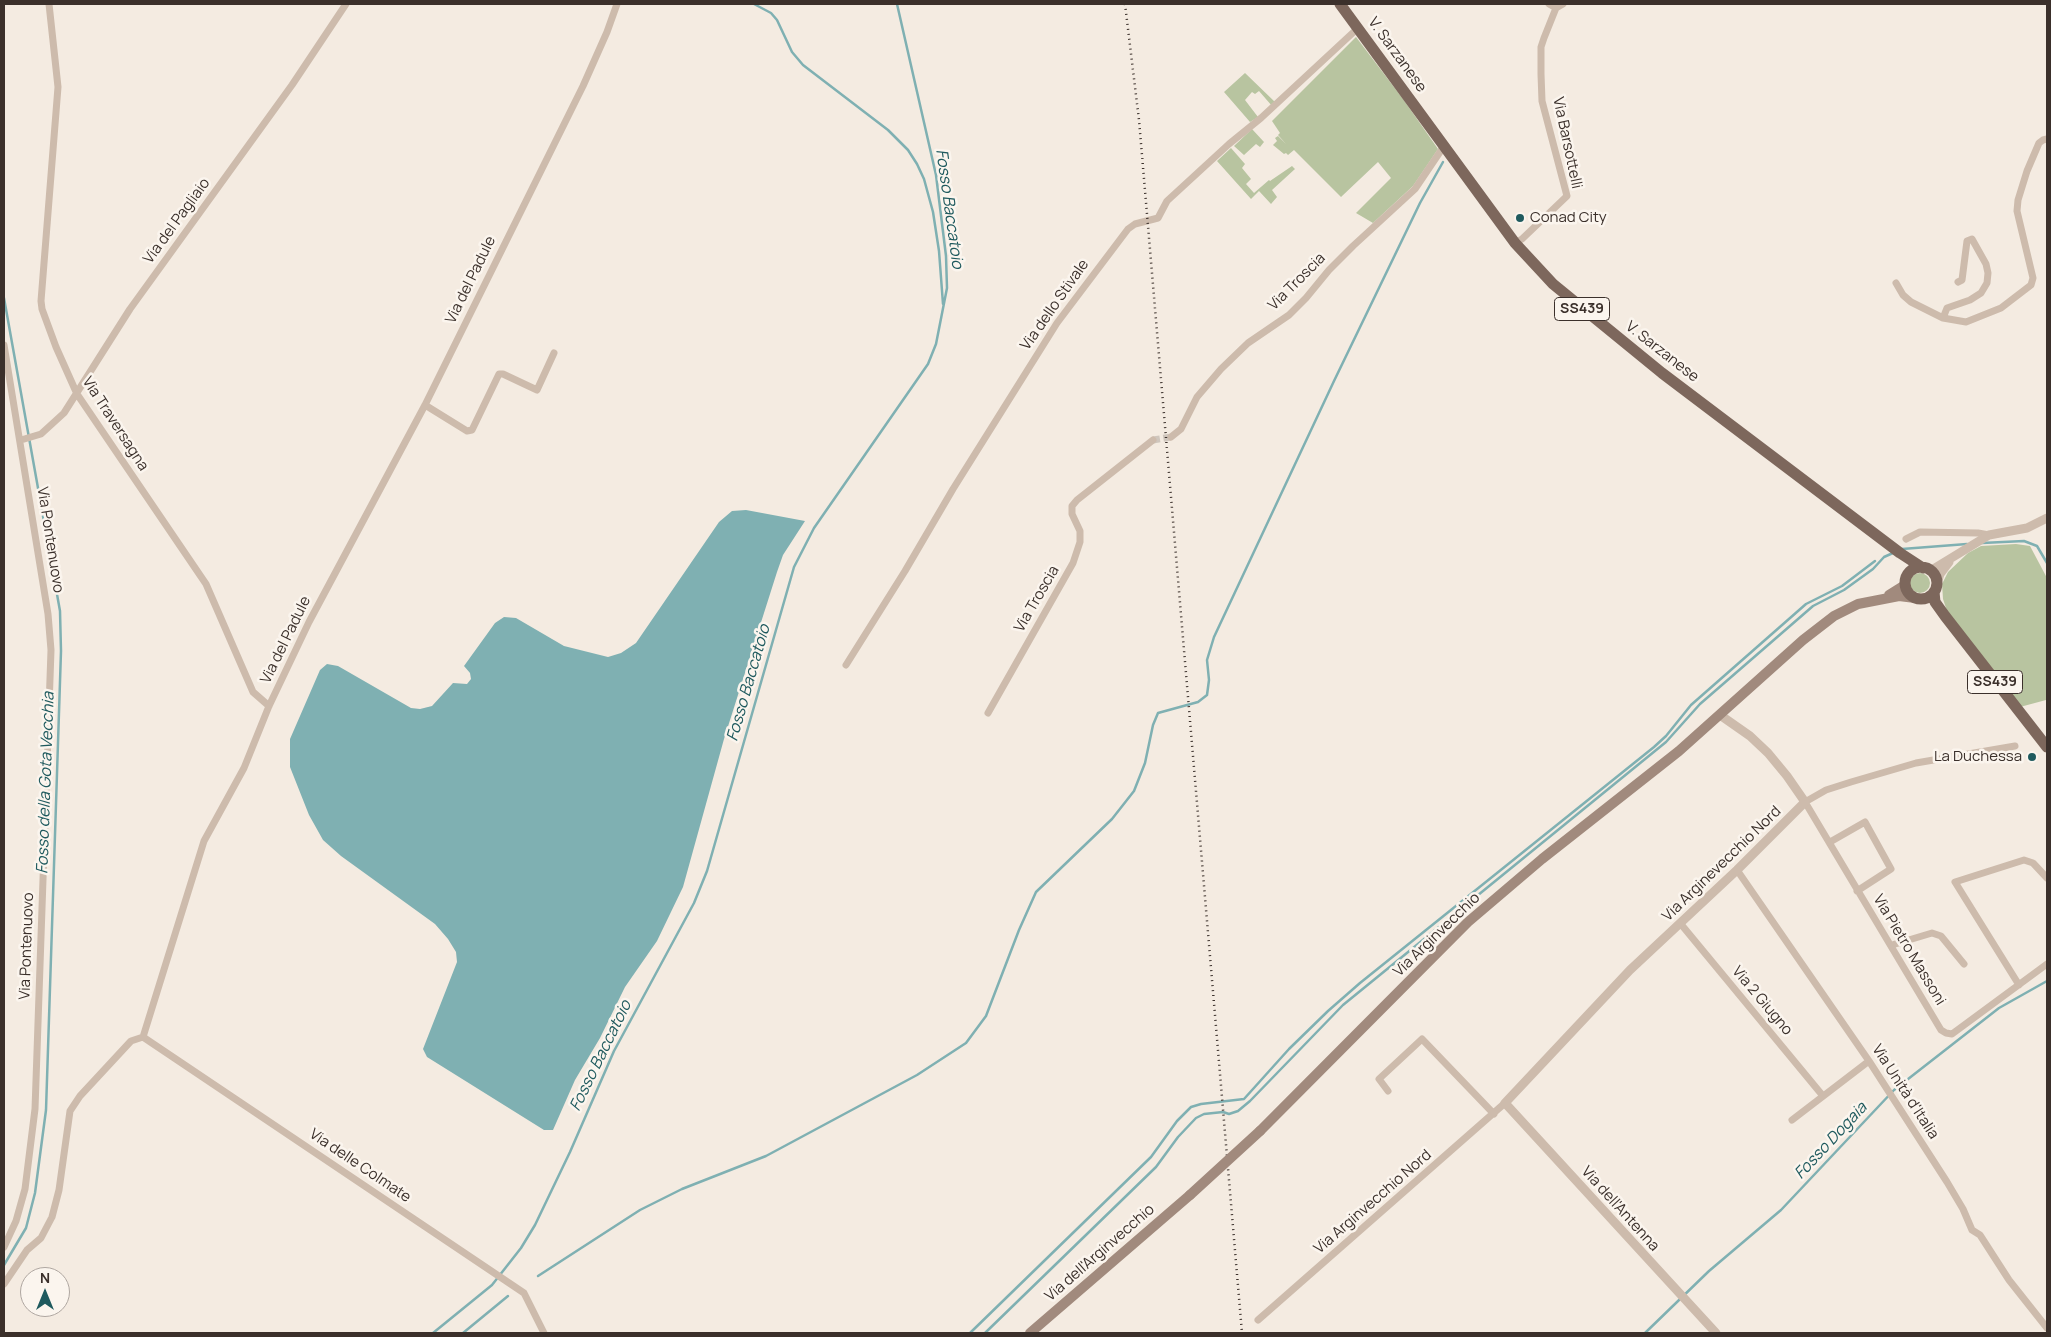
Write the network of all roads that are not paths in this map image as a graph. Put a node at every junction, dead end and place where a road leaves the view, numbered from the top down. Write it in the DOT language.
graph roads {
  1 [pos="49,4"];
  2 [pos="346,4"];
  3 [pos="617,4"];
  4 [pos="1340,4"];
  5 [pos="1549,4"];
  6 [pos="1559,6"];
  7 [pos="1358,28"];
  8 [pos="2047,139"];
  9 [pos="1444,146"];
  10 [pos="1515,243"];
  11 [pos="1958,282"];
  12 [pos="1896,283"];
  13 [pos="1943,318"];
  14 [pos="4,345"];
  15 [pos="554,353"];
  16 [pos="77,394"];
  17 [pos="425,405"];
  18 [pos="1172,437"];
  19 [pos="22,439"];
  20 [pos="1153,440"];
  21 [pos="2047,518"];
  22 [pos="1989,535"];
  23 [pos="1906,539"];
  24 [pos="1895,549"];
  25 [pos="1950,560"];
  26 [pos="1927,569"];
  27 [pos="1905,581"];
  28 [pos="1927,594"];
  29 [pos="1884,598"];
  30 [pos="846,665"];
  31 [pos="270,706"];
  32 [pos="988,713"];
  33 [pos="1720,715"];
  34 [pos="2015,746"];
  35 [pos="2047,747"];
  36 [pos="1805,802"];
  37 [pos="1830,842"];
  38 [pos="1738,870"];
  39 [pos="2047,878"];
  40 [pos="1857,891"];
  41 [pos="1680,923"];
  42 [pos="1892,945"];
  43 [pos="1964,964"];
  44 [pos="2047,964"];
  45 [pos="2019,985"];
  46 [pos="143,1037"];
  47 [pos="1869,1062"];
  48 [pos="1388,1091"];
  49 [pos="1823,1096"];
  50 [pos="1505,1102"];
  51 [pos="1494,1114"];
  52 [pos="1792,1120"];
  53 [pos="1190,1195"];
  54 [pos="4,1247"];
  55 [pos="4,1284"];
  56 [pos="1258,1320"];
  57 [pos="2047,1328"];
  58 [pos="544,1333"];
  59 [pos="1030,1333"];
  60 [pos="1716,1333"];
  1 -- 16 [label="street, Via Traversagna"];
  2 -- 16 [label="street, Via del Pagliaio"];
  3 -- 17 [label="street, Via del Padule"];
  4 -- 7 [label="main road, V. Sarzanese / SS439"];
  5 -- 6 [label="street"];
  6 -- 10 [label="street, Via Barsottelli"];
  7 -- 9 [label="main road, V. Sarzanese / SS439"];
  7 -- 30 [label="street, Via dello Stivale"];
  8 -- 13 [label="street"];
  9 -- 10 [label="main road, V. Sarzanese / SS439"];
  9 -- 18 [label="street, Via Troscia"];
  10 -- 24 [label="main road, V. Sarzanese / SS439"];
  11 -- 13 [label="street"];
  12 -- 13 [label="street"];
  14 -- 19 [label="street, Via Pontenuovo"];
  15 -- 17 [label="street"];
  16 -- 19 [label="street, Via del Pagliaio"];
  16 -- 31 [label="street, Via Traversagna"];
  17 -- 31 [label="street, Via del Padule"];
  19 -- 54 [label="street, Via Pontenuovo"];
  20 -- 32 [label="street, Via Troscia"];
  21 -- 22 [label="street"];
  22 -- 23 [label="street"];
  22 -- 25 [label="street"];
  24 -- 26 [label="main road, SS439"];
  24 -- 27 [label="main road, SS439"];
  25 -- 26 [label="street"];
  25 -- 28 [label="street"];
  26 -- 27 [label="main road"];
  26 -- 28 [label="main road, SS439"];
  27 -- 28 [label="main road, SS439"];
  27 -- 29 [label="main road"];
  28 -- 29 [label="main road"];
  28 -- 35 [label="main road, SS439"];
  29 -- 33 [label="main road, Via Arginvecchio"];
  31 -- 46 [label="street, Via del Padule"];
  33 -- 36 [label="street"];
  33 -- 53 [label="main road, Via Arginvecchio, bridge"];
  34 -- 36 [label="street, Via Arginevecchio Nord"];
  36 -- 37 [label="street, Via Pietro Massoni"];
  36 -- 38 [label="street, Via Arginevecchio Nord"];
  37 -- 40 [label="street, Via Pietro Massoni"];
  37 -- 40 [label="street"];
  38 -- 41 [label="street, Via Arginevecchio Nord"];
  38 -- 47 [label="street, Via Unità d'Italia"];
  39 -- 45 [label="street"];
  40 -- 42 [label="street, Via Pietro Massoni"];
  41 -- 49 [label="street, Via 2 Giugno"];
  41 -- 50 [label="street, Via Arginevecchio Nord"];
  42 -- 43 [label="street"];
  42 -- 45 [label="street, Via Pietro Massoni"];
  44 -- 45 [label="street, Via Pietro Massoni"];
  46 -- 55 [label="street"];
  46 -- 58 [label="street, Via delle Colmate"];
  47 -- 49 [label="street"];
  47 -- 57 [label="street, Via Unità d'Italia"];
  48 -- 51 [label="street"];
  49 -- 52 [label="street"];
  50 -- 51 [label="street, Via Arginvecchio Nord"];
  50 -- 60 [label="street, Via dell'Antenna"];
  51 -- 56 [label="street, Via Arginvecchio Nord"];
  53 -- 59 [label="main road, Via dell'Arginvecchio"];
}
